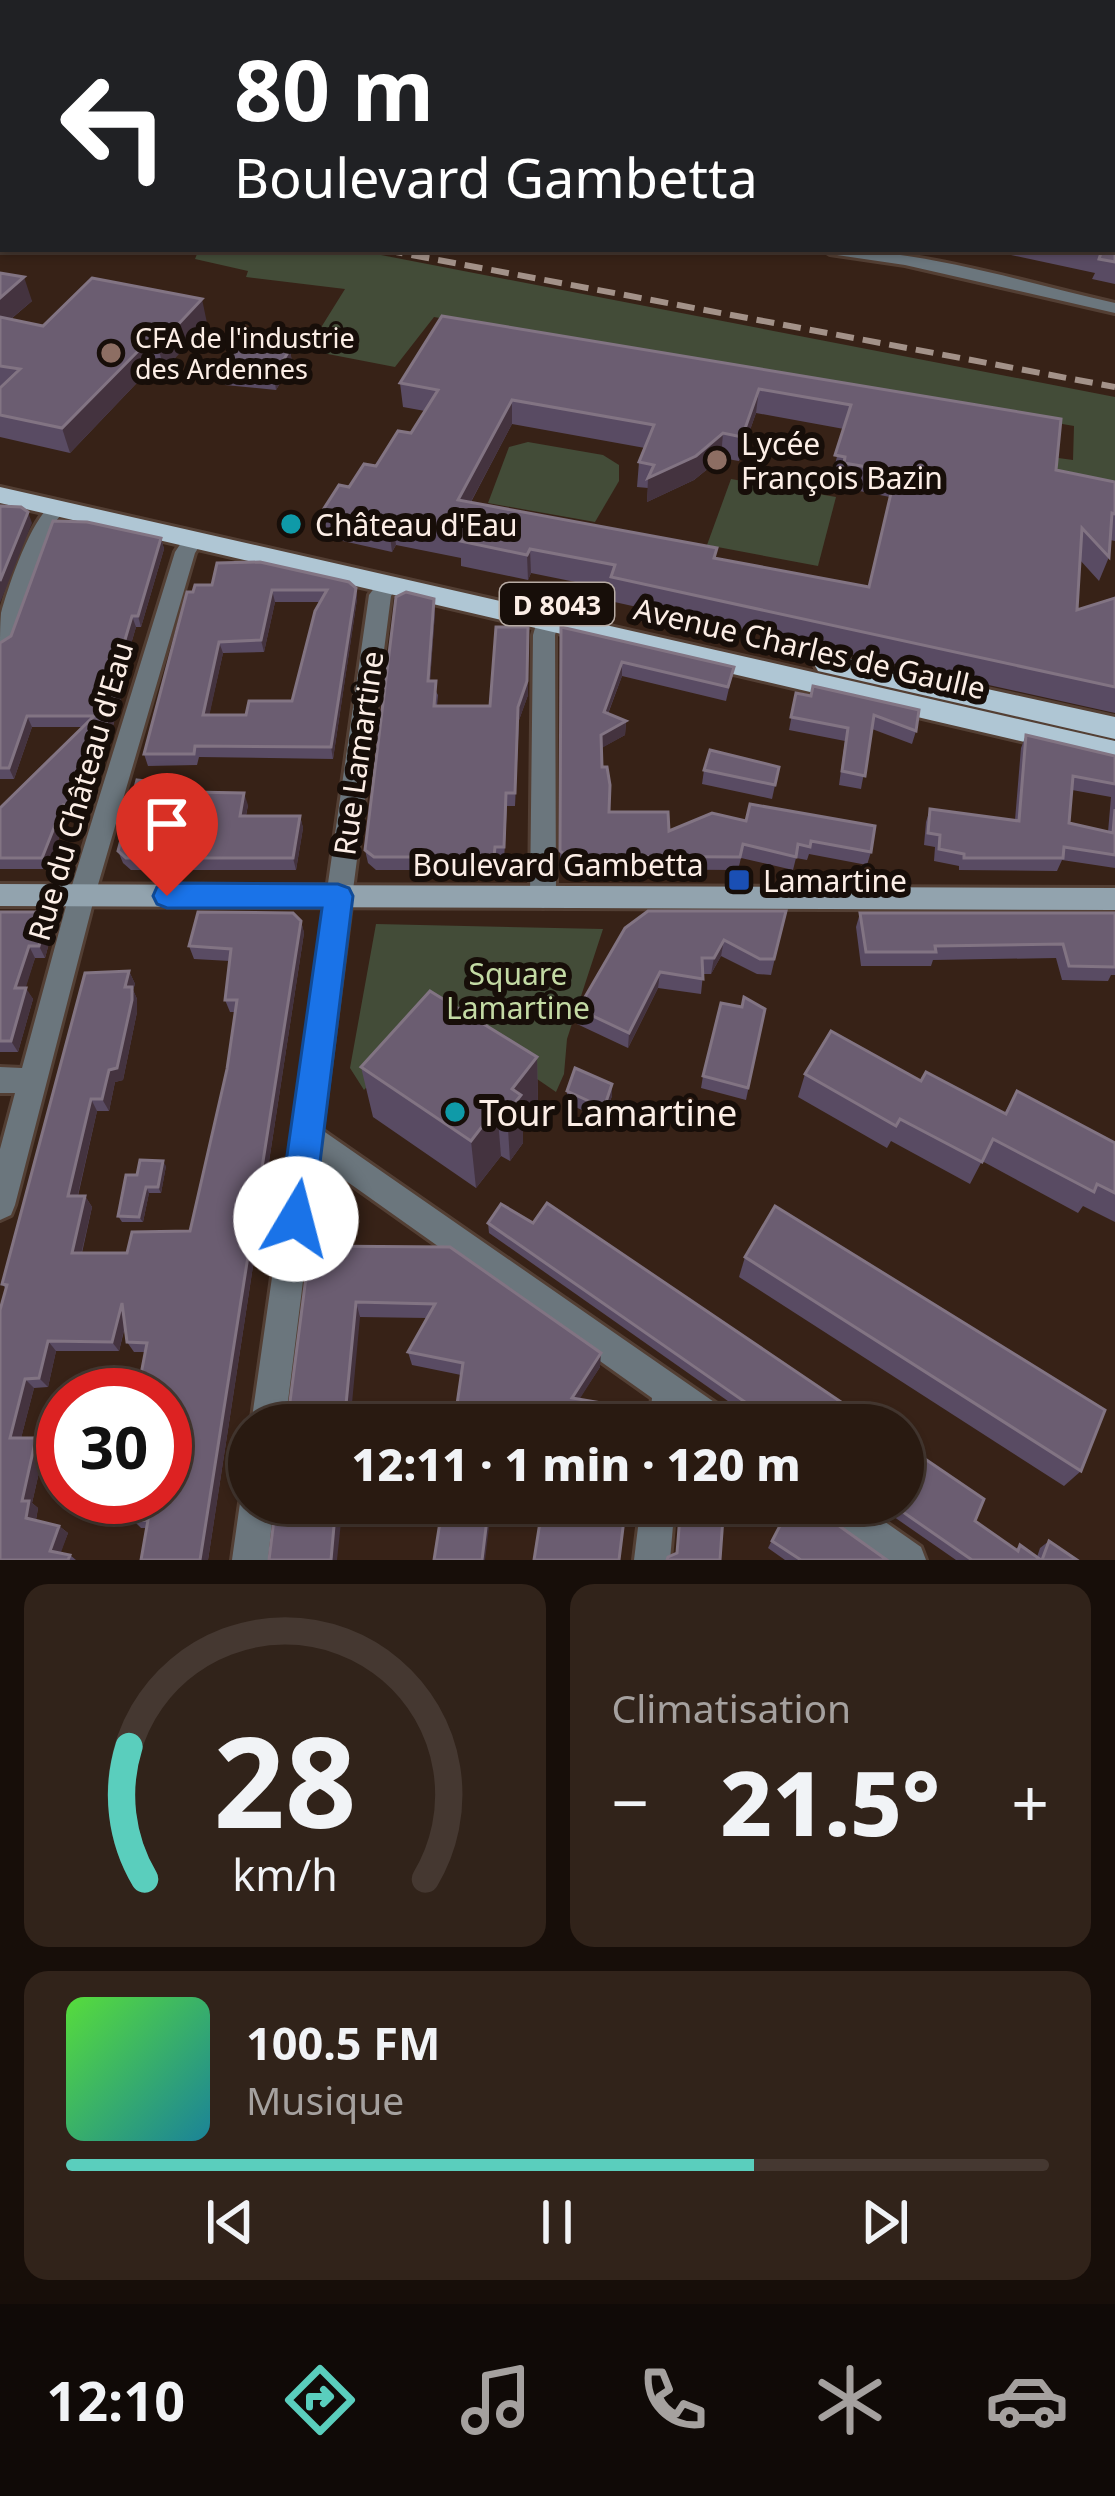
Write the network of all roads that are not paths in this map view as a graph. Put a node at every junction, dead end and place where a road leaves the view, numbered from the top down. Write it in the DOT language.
graph roads {
  1 [pos="850,252"];
  2 [pos="1115,308"];
  3 [pos="0,479"];
  4 [pos="0,494"];
  5 [pos="57,507"];
  6 [pos="194,538"];
  7 [pos="388,584"];
  8 [pos="549,612"];
  9 [pos="0,645"];
  10 [pos="1104,737"];
  11 [pos="0,895"];
  12 [pos="82,896"];
  13 [pos="338,896"];
  14 [pos="543,897"];
  15 [pos="1115,898"];
  16 [pos="0,1081"];
  17 [pos="32,1081"];
  18 [pos="307,1136"];
  19 [pos="0,1204"];
  20 [pos="669,1390"];
  21 [pos="271,1404"];
  22 [pos="668,1404"];
  23 [pos="689,1404"];
  24 [pos="254,1524"];
  25 [pos="656,1524"];
  26 [pos="857,1524"];
  27 [pos="250,1560"];
  28 [pos="652,1560"];
  29 [pos="908,1560"];
  1 -- 2 [label="street"];
  3 -- 8 [label="main road, Avenue Charles de Gaulle / D 8043"];
  4 -- 5 [label="main road, Avenue Charles de Gaulle / D 8043"];
  5 -- 6 [label="main road, Avenue Charles de Gaulle / D 8043"];
  5 -- 9 [label="street"];
  6 -- 7 [label="main road, Avenue Charles de Gaulle / D 8043"];
  6 -- 12 [label="street, Rue du Château d'Eau"];
  7 -- 8 [label="main road, Avenue Charles de Gaulle / D 8043"];
  7 -- 13 [label="street, Rue Lamartine"];
  8 -- 10 [label="main road, Avenue Charles de Gaulle / D 8043"];
  8 -- 14 [label="street"];
  11 -- 12 [label="street, Boulevard Gambetta"];
  12 -- 13 [label="street, Boulevard Gambetta"];
  12 -- 17 [label="street, Rue du Château d'Eau"];
  13 -- 14 [label="street, Boulevard Gambetta"];
  13 -- 18 [label="street, Rue Lamartine"];
  14 -- 15 [label="street, Boulevard Gambetta"];
  16 -- 17 [label="street"];
  17 -- 19 [label="street, Rue du Château d'Eau"];
  18 -- 20 [label="street"];
  18 -- 21 [label="street, Rue Lamartine"];
  20 -- 22 [label="street"];
  20 -- 23 [label="street"];
  24 -- 27 [label="street"];
  25 -- 28 [label="street"];
  26 -- 29 [label="street"];
}
